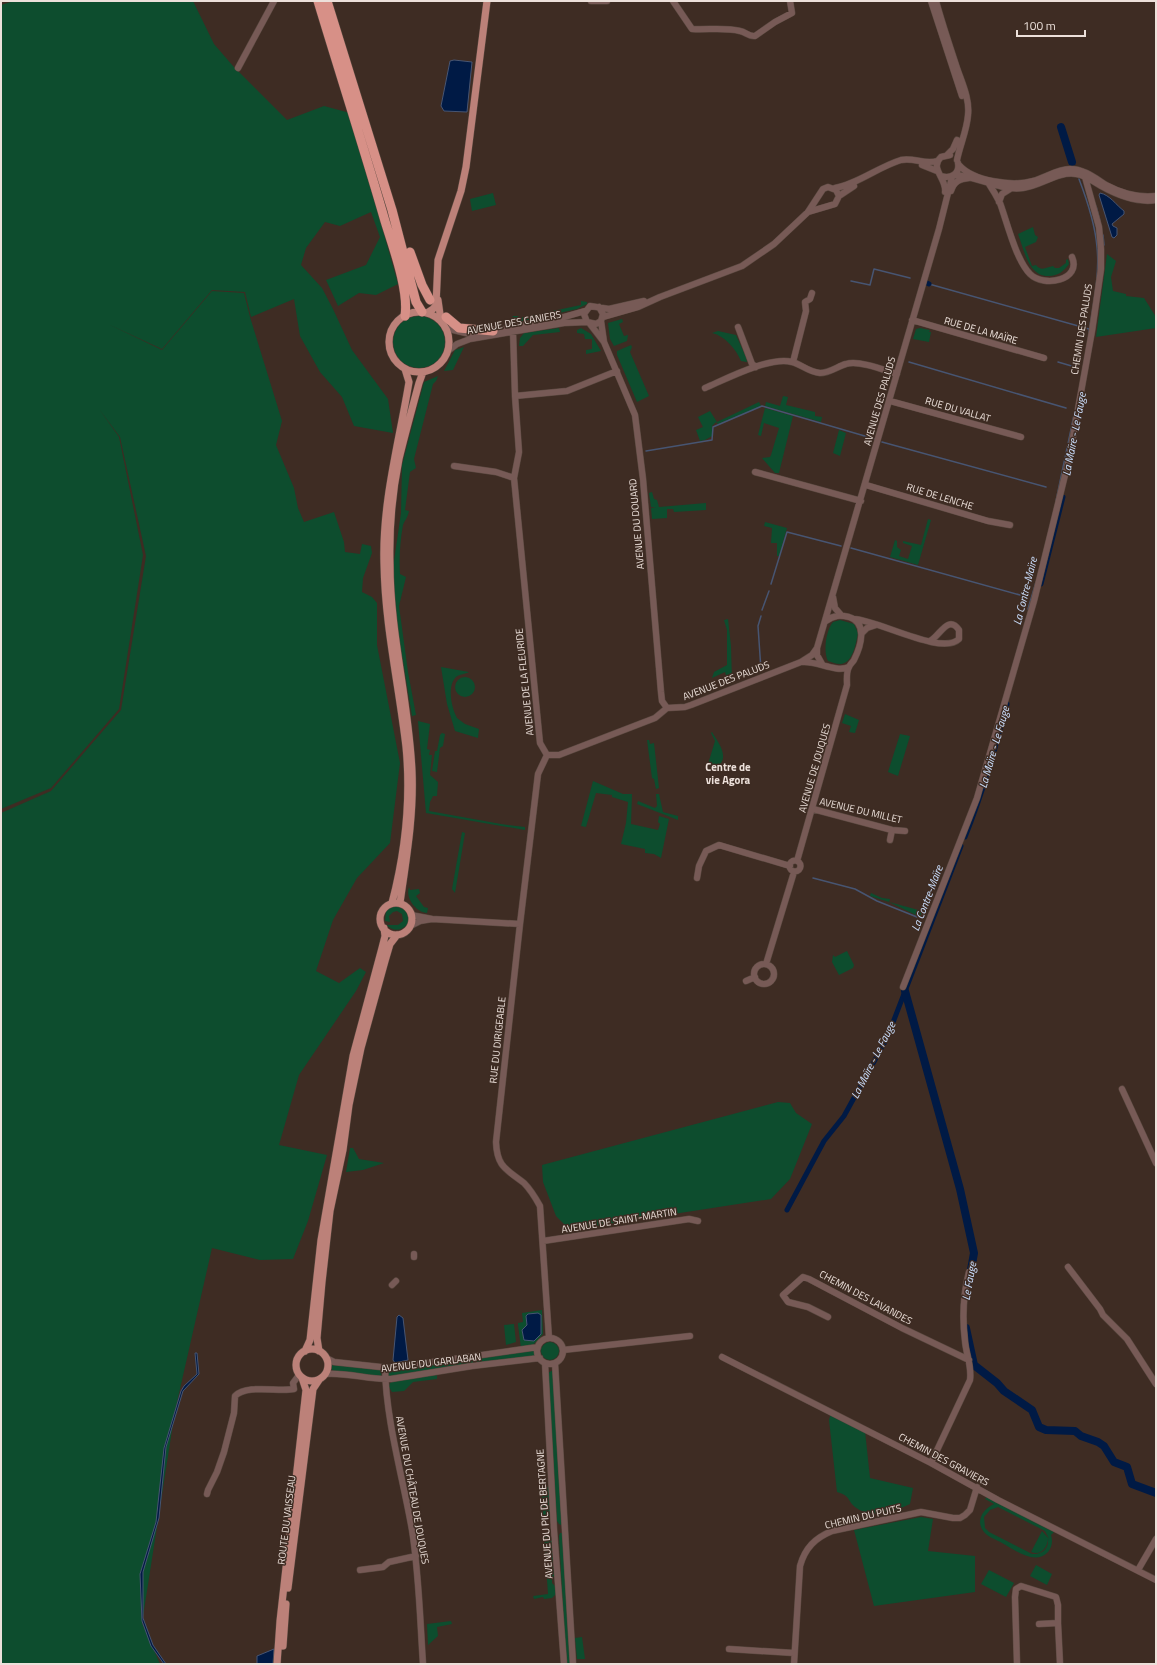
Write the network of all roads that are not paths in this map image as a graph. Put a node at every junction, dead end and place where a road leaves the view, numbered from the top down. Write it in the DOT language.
graph roads {
  1 [pos="274,1"];
  2 [pos="318,1"];
  3 [pos="327,1"];
  4 [pos="487,1"];
  5 [pos="591,1"];
  6 [pos="607,1"];
  7 [pos="673,1"];
  8 [pos="790,1"];
  9 [pos="931,1"];
  10 [pos="936,1"];
  11 [pos="238,68"];
  12 [pos="947,155"];
  13 [pos="937,162"];
  14 [pos="958,162"];
  15 [pos="939,173"];
  16 [pos="953,176"];
  17 [pos="1085,177"];
  18 [pos="971,178"];
  19 [pos="989,184"];
  20 [pos="835,188"];
  21 [pos="1010,189"];
  22 [pos="820,194"];
  23 [pos="839,196"];
  24 [pos="1156,196"];
  25 [pos="1156,200"];
  26 [pos="999,202"];
  27 [pos="827,206"];
  28 [pos="392,210"];
  29 [pos="944,211"];
  30 [pos="808,212"];
  31 [pos="1072,257"];
  32 [pos="436,270"];
  33 [pos="812,293"];
  34 [pos="660,297"];
  35 [pos="430,300"];
  36 [pos="599,308"];
  37 [pos="585,311"];
  38 [pos="425,313"];
  39 [pos="405,316"];
  40 [pos="443,319"];
  41 [pos="602,319"];
  42 [pos="912,320"];
  43 [pos="588,323"];
  44 [pos="738,326"];
  45 [pos="445,328"];
  46 [pos="493,331"];
  47 [pos="514,331"];
  48 [pos="604,342"];
  49 [pos="448,351"];
  50 [pos="1044,358"];
  51 [pos="793,362"];
  52 [pos="756,367"];
  53 [pos="405,369"];
  54 [pos="617,371"];
  55 [pos="423,372"];
  56 [pos="897,374"];
  57 [pos="705,388"];
  58 [pos="515,396"];
  59 [pos="890,401"];
  60 [pos="1021,437"];
  61 [pos="454,466"];
  62 [pos="755,472"];
  63 [pos="514,478"];
  64 [pos="866,485"];
  65 [pos="861,501"];
  66 [pos="1010,525"];
  67 [pos="833,597"];
  68 [pos="840,615"];
  69 [pos="854,619"];
  70 [pos="826,621"];
  71 [pos="876,625"];
  72 [pos="862,633"];
  73 [pos="930,641"];
  74 [pos="817,648"];
  75 [pos="801,662"];
  76 [pos="822,664"];
  77 [pos="849,667"];
  78 [pos="840,669"];
  79 [pos="847,680"];
  80 [pos="667,708"];
  81 [pos="547,755"];
  82 [pos="812,809"];
  83 [pos="892,830"];
  84 [pos="905,831"];
  85 [pos="890,840"];
  86 [pos="797,861"];
  87 [pos="790,866"];
  88 [pos="794,872"];
  89 [pos="697,878"];
  90 [pos="392,903"];
  91 [pos="400,904"];
  92 [pos="411,915"];
  93 [pos="432,920"];
  94 [pos="520,924"];
  95 [pos="410,926"];
  96 [pos="384,928"];
  97 [pos="397,935"];
  98 [pos="766,964"];
  99 [pos="755,977"];
  100 [pos="746,981"];
  101 [pos="903,987"];
  102 [pos="1122,1089"];
  103 [pos="1156,1163"];
  104 [pos="698,1221"];
  105 [pos="543,1241"];
  106 [pos="1068,1267"];
  107 [pos="969,1272"];
  108 [pos="828,1317"];
  109 [pos="690,1336"];
  110 [pos="550,1338"];
  111 [pos="538,1347"];
  112 [pos="563,1350"];
  113 [pos="304,1351"];
  114 [pos="319,1352"];
  115 [pos="722,1357"];
  116 [pos="326,1358"];
  117 [pos="969,1360"];
  118 [pos="543,1361"];
  119 [pos="556,1363"];
  120 [pos="385,1368"];
  121 [pos="325,1374"];
  122 [pos="301,1377"];
  123 [pos="319,1380"];
  124 [pos="385,1380"];
  125 [pos="1156,1384"];
  126 [pos="931,1463"];
  127 [pos="977,1487"];
  128 [pos="208,1494"];
  129 [pos="565,1529"];
  130 [pos="554,1530"];
  131 [pos="1156,1539"];
  132 [pos="416,1556"];
  133 [pos="360,1570"];
  134 [pos="1138,1570"];
  135 [pos="1156,1580"];
  136 [pos="1058,1623"];
  137 [pos="1039,1624"];
  138 [pos="729,1649"];
  139 [pos="794,1653"];
  140 [pos="277,1664"];
  141 [pos="282,1664"];
  142 [pos="423,1664"];
  143 [pos="564,1664"];
  144 [pos="573,1664"];
  145 [pos="794,1664"];
  146 [pos="1017,1664"];
  147 [pos="1060,1664"];
  1 -- 11 [label="street"];
  2 -- 39 [label="highway"];
  3 -- 28 [label="highway"];
  4 -- 32 [label="main road"];
  5 -- 6 [label="street"];
  7 -- 8 [label="street"];
  9 -- 12 [label="street"];
  10 -- 14 [label="street"];
  12 -- 13 [label="street"];
  12 -- 14 [label="street"];
  13 -- 15 [label="street"];
  13 -- 20 [label="street"];
  14 -- 16 [label="street"];
  14 -- 24 [label="street"];
  15 -- 16 [label="street"];
  15 -- 23 [label="street"];
  15 -- 29 [label="street, AVENUE DES PALUDS"];
  16 -- 18 [label="street"];
  16 -- 29 [label="street, AVENUE DES PALUDS"];
  17 -- 21 [label="street"];
  17 -- 25 [label="street"];
  17 -- 101 [label="street, CHEMIN DES PALUDS"];
  18 -- 19 [label="street"];
  18 -- 29 [label="street, AVENUE DES PALUDS"];
  19 -- 21 [label="street"];
  19 -- 26 [label="street"];
  20 -- 22 [label="street"];
  20 -- 23 [label="street"];
  21 -- 26 [label="street"];
  22 -- 27 [label="street"];
  22 -- 30 [label="street"];
  23 -- 27 [label="street"];
  26 -- 31 [label="street"];
  27 -- 30 [label="street"];
  28 -- 35 [label="highway"];
  28 -- 38 [label="highway"];
  29 -- 42 [label="street, AVENUE DES PALUDS"];
  30 -- 34 [label="street"];
  32 -- 38 [label="main road"];
  32 -- 40 [label="main road"];
  33 -- 51 [label="street"];
  34 -- 36 [label="street"];
  34 -- 41 [label="street"];
  36 -- 37 [label="street"];
  36 -- 41 [label="street"];
  37 -- 43 [label="street"];
  37 -- 46 [label="street, AVENUE DES CANIERS"];
  38 -- 39 [label="main road"];
  38 -- 40 [label="main road"];
  39 -- 53 [label="main road"];
  40 -- 45 [label="main road"];
  40 -- 46 [label="highway"];
  41 -- 43 [label="street"];
  41 -- 48 [label="street, AVENUE DU DOUARD"];
  42 -- 50 [label="street, RUE DE LA MAÏRE"];
  42 -- 56 [label="street, AVENUE DES PALUDS"];
  43 -- 47 [label="street, AVENUE DES CANIERS"];
  43 -- 48 [label="street, AVENUE DU DOUARD"];
  44 -- 52 [label="street"];
  45 -- 46 [label="street, AVENUE DES CANIERS"];
  45 -- 49 [label="main road"];
  47 -- 49 [label="street, AVENUE DES CANIERS"];
  47 -- 58 [label="street, AVENUE DE LA FLEURIDE"];
  48 -- 54 [label="street, AVENUE DU DOUARD"];
  49 -- 55 [label="main road"];
  51 -- 52 [label="street"];
  51 -- 56 [label="street"];
  52 -- 57 [label="street"];
  53 -- 55 [label="main road"];
  53 -- 90 [label="main road"];
  54 -- 58 [label="street"];
  54 -- 80 [label="street, AVENUE DU DOUARD"];
  55 -- 91 [label="main road"];
  56 -- 59 [label="street, AVENUE DES PALUDS"];
  58 -- 63 [label="street, AVENUE DE LA FLEURIDE"];
  59 -- 60 [label="street, RUE DU VALLAT"];
  59 -- 64 [label="street, AVENUE DES PALUDS"];
  61 -- 63 [label="street"];
  62 -- 65 [label="street"];
  63 -- 81 [label="street, AVENUE DE LA FLEURIDE"];
  64 -- 65 [label="street, AVENUE DES PALUDS"];
  64 -- 66 [label="street, RUE DE LENCHE"];
  65 -- 67 [label="street, AVENUE DES PALUDS"];
  67 -- 68 [label="street"];
  67 -- 70 [label="street, AVENUE DES PALUDS"];
  68 -- 69 [label="street"];
  68 -- 70 [label="street"];
  69 -- 71 [label="street"];
  69 -- 72 [label="street"];
  70 -- 74 [label="street, AVENUE DES PALUDS"];
  71 -- 72 [label="street"];
  71 -- 73 [label="street"];
  72 -- 77 [label="street, AVENUE DE JOUQUES"];
  73 -- 73 [label="street"];
  74 -- 75 [label="street, AVENUE DES PALUDS"];
  74 -- 76 [label="street"];
  75 -- 76 [label="street, AVENUE DES PALUDS"];
  75 -- 80 [label="street, AVENUE DES PALUDS"];
  76 -- 78 [label="street, AVENUE DES PALUDS"];
  77 -- 78 [label="street, AVENUE DES PALUDS"];
  77 -- 79 [label="street, AVENUE DE JOUQUES"];
  78 -- 79 [label="street"];
  79 -- 82 [label="street, AVENUE DE JOUQUES"];
  80 -- 81 [label="street"];
  81 -- 94 [label="street"];
  82 -- 83 [label="street, AVENUE DU MILLET"];
  82 -- 86 [label="street, AVENUE DE JOUQUES"];
  83 -- 84 [label="street, AVENUE DU MILLET"];
  83 -- 85 [label="street"];
  86 -- 87 [label="street"];
  86 -- 88 [label="street"];
  87 -- 88 [label="street"];
  87 -- 89 [label="street"];
  88 -- 98 [label="street"];
  90 -- 91 [label="main road"];
  90 -- 96 [label="main road"];
  91 -- 92 [label="main road"];
  92 -- 93 [label="street"];
  92 -- 95 [label="main road"];
  93 -- 94 [label="street"];
  93 -- 95 [label="street"];
  94 -- 105 [label="street, RUE DU DIRIGEABLE"];
  95 -- 97 [label="main road"];
  96 -- 97 [label="main road"];
  96 -- 113 [label="main road"];
  97 -- 114 [label="main road"];
  98 -- 99 [label="street"];
  98 -- 99 [label="street"];
  99 -- 100 [label="street"];
  102 -- 103 [label="street"];
  104 -- 105 [label="street, AVENUE DE SAINT-MARTIN"];
  105 -- 110 [label="street"];
  106 -- 125 [label="street"];
  107 -- 117 [label="street"];
  108 -- 117 [label="street, CHEMIN DES LAVANDES"];
  109 -- 112 [label="street"];
  110 -- 111 [label="street"];
  110 -- 112 [label="street"];
  111 -- 118 [label="street"];
  111 -- 120 [label="street, AVENUE DU GARLABAN"];
  112 -- 119 [label="street"];
  113 -- 114 [label="main road"];
  113 -- 122 [label="main road"];
  114 -- 116 [label="main road"];
  115 -- 126 [label="street, CHEMIN DES GRAVIERS"];
  116 -- 120 [label="street, AVENUE DU GARLABAN"];
  116 -- 121 [label="main road"];
  117 -- 126 [label="street"];
  118 -- 119 [label="street"];
  118 -- 124 [label="street, AVENUE DU GARLABAN"];
  118 -- 130 [label="street, AVENUE DU PIC DE BERTAGNE"];
  119 -- 129 [label="street, AVENUE DU PIC DE BERTAGNE"];
  120 -- 124 [label="street, AVENUE DU CHÂTEAU DE JOUQUES"];
  121 -- 123 [label="main road"];
  121 -- 124 [label="street, AVENUE DU GARLABAN"];
  122 -- 123 [label="main road"];
  122 -- 128 [label="street"];
  122 -- 140 [label="main road, ROUTE DU VAISSEAU"];
  123 -- 141 [label="main road, ROUTE DU VAISSEAU"];
  124 -- 132 [label="street, AVENUE DU CHÂTEAU DE JOUQUES"];
  126 -- 127 [label="street, CHEMIN DES GRAVIERS"];
  127 -- 134 [label="street, CHEMIN DES GRAVIERS"];
  127 -- 139 [label="street, CHEMIN DU PUITS"];
  129 -- 130 [label="street"];
  129 -- 144 [label="street, AVENUE DU PIC DE BERTAGNE"];
  130 -- 143 [label="street, AVENUE DU PIC DE BERTAGNE"];
  131 -- 134 [label="street"];
  132 -- 133 [label="street"];
  132 -- 142 [label="street, AVENUE DU CHÂTEAU DE JOUQUES"];
  134 -- 135 [label="street, CHEMIN DES GRAVIERS"];
  136 -- 137 [label="street"];
  136 -- 146 [label="street"];
  136 -- 147 [label="street"];
  138 -- 139 [label="street"];
  139 -- 145 [label="street, CHEMIN DU PUITS"];
}
